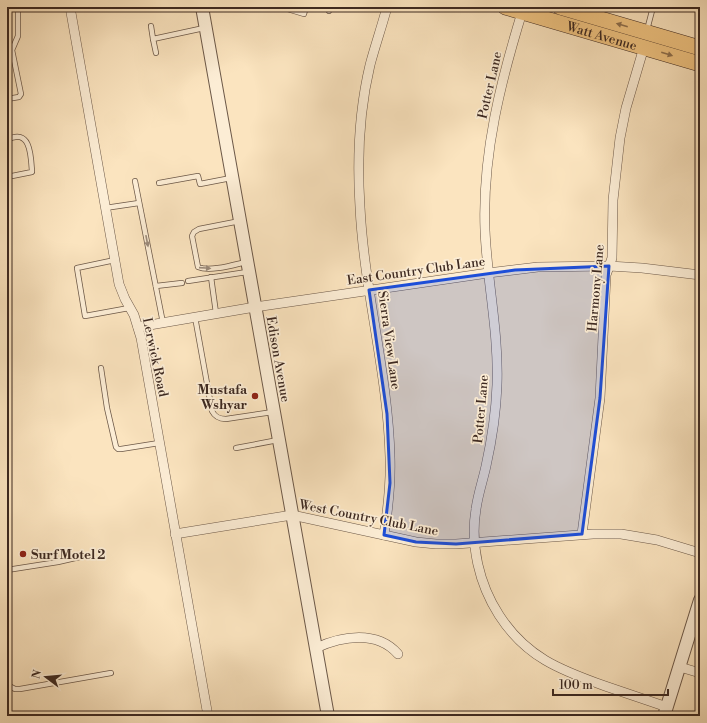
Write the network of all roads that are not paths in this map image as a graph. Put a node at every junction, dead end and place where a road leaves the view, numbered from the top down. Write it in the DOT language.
graph roads {
  1 [pos="18,7"];
  2 [pos="70,7"];
  3 [pos="202,7"];
  4 [pos="281,7"];
  5 [pos="306,7"];
  6 [pos="387,7"];
  7 [pos="505,7"];
  8 [pos="560,7"];
  9 [pos="654,7"];
  10 [pos="523,10"];
  11 [pos="579,10"];
  12 [pos="151,26"];
  13 [pos="206,27"];
  14 [pos="646,32"];
  15 [pos="154,39"];
  16 [pos="644,47"];
  17 [pos="700,48"];
  18 [pos="10,51"];
  19 [pos="156,53"];
  20 [pos="700,64"];
  21 [pos="7,100"];
  22 [pos="7,140"];
  23 [pos="7,177"];
  24 [pos="232,178"];
  25 [pos="135,181"];
  26 [pos="159,183"];
  27 [pos="139,203"];
  28 [pos="105,208"];
  29 [pos="240,221"];
  30 [pos="115,260"];
  31 [pos="610,266"];
  32 [pos="248,267"];
  33 [pos="488,273"];
  34 [pos="700,275"];
  35 [pos="211,278"];
  36 [pos="188,281"];
  37 [pos="182,283"];
  38 [pos="156,286"];
  39 [pos="370,290"];
  40 [pos="255,307"];
  41 [pos="129,308"];
  42 [pos="216,313"];
  43 [pos="195,317"];
  44 [pos="163,323"];
  45 [pos="138,327"];
  46 [pos="101,368"];
  47 [pos="274,411"];
  48 [pos="279,440"];
  49 [pos="159,443"];
  50 [pos="236,448"];
  51 [pos="292,515"];
  52 [pos="176,534"];
  53 [pos="582,534"];
  54 [pos="384,535"];
  55 [pos="474,543"];
  56 [pos="700,552"];
  57 [pos="84,556"];
  58 [pos="7,570"];
  59 [pos="700,600"];
  60 [pos="316,648"];
  61 [pos="398,654"];
  62 [pos="680,667"];
  63 [pos="110,673"];
  64 [pos="700,673"];
  65 [pos="7,685"];
  66 [pos="666,711"];
  67 [pos="208,716"];
  68 [pos="328,716"];
  1 -- 18 [label="lane"];
  2 -- 28 [label="street, Lerwick Road"];
  3 -- 13 [label="street, Edison Avenue"];
  4 -- 5 [label="lane"];
  6 -- 39 [label="street, Sierra View Lane"];
  7 -- 10 [label="main road, Watt Avenue"];
  8 -- 11 [label="main road, Watt Avenue"];
  9 -- 14 [label="lane"];
  10 -- 16 [label="main road, Watt Avenue"];
  10 -- 33 [label="street, Potter Lane"];
  14 -- 11 [label="main road, Watt Avenue, one-way"];
  12 -- 15 [label="lane"];
  13 -- 15 [label="lane"];
  13 -- 24 [label="street, Edison Avenue"];
  14 -- 17 [label="main road, Watt Avenue"];
  15 -- 19 [label="lane"];
  16 -- 20 [label="main road, Watt Avenue, one-way"];
  16 -- 31 [label="street, Harmony Lane"];
  18 -- 21 [label="lane"];
  22 -- 23 [label="lane"];
  24 -- 26 [label="lane"];
  24 -- 29 [label="street, Edison Avenue"];
  25 -- 27 [label="lane"];
  27 -- 28 [label="lane"];
  27 -- 38 [label="lane, one-way"];
  28 -- 30 [label="street, Lerwick Road"];
  29 -- 32 [label="street, Edison Avenue"];
  29 -- 32 [label="lane, one-way"];
  30 -- 41 [label="street, Lerwick Road"];
  30 -- 41 [label="lane"];
  31 -- 33 [label="street, East Country Club Lane"];
  31 -- 34 [label="street, East Country Club Lane"];
  31 -- 53 [label="street, Harmony Lane"];
  32 -- 35 [label="lane"];
  32 -- 40 [label="street, Edison Avenue"];
  33 -- 39 [label="street, East Country Club Lane"];
  33 -- 55 [label="street, Potter Lane"];
  35 -- 36 [label="lane"];
  35 -- 42 [label="lane"];
  37 -- 38 [label="lane"];
  38 -- 44 [label="lane"];
  39 -- 40 [label="street, East Country Club Lane"];
  39 -- 54 [label="street, Sierra View Lane"];
  40 -- 42 [label="street, East Country Club Lane"];
  40 -- 47 [label="street, Edison Avenue"];
  41 -- 45 [label="street, Lerwick Road"];
  42 -- 43 [label="street, East Country Club Lane"];
  43 -- 44 [label="street, East Country Club Lane"];
  43 -- 47 [label="lane"];
  44 -- 45 [label="street, East Country Club Lane"];
  45 -- 49 [label="street, Lerwick Road"];
  46 -- 49 [label="lane"];
  47 -- 48 [label="street, Edison Avenue"];
  48 -- 50 [label="lane"];
  48 -- 51 [label="street, Edison Avenue"];
  49 -- 52 [label="street, Lerwick Road"];
  51 -- 52 [label="street, West Country Club Lane"];
  51 -- 54 [label="street, West Country Club Lane"];
  51 -- 60 [label="street, Edison Avenue"];
  52 -- 67 [label="street, Lerwick Road"];
  53 -- 55 [label="street, West Country Club Lane"];
  53 -- 56 [label="street, West Country Club Lane"];
  54 -- 55 [label="street, West Country Club Lane"];
  55 -- 66 [label="street, Potter Lane"];
  57 -- 58 [label="lane"];
  59 -- 62 [label="street"];
  60 -- 61 [label="street"];
  60 -- 68 [label="street, Edison Avenue"];
  62 -- 64 [label="street"];
  62 -- 66 [label="street"];
  63 -- 65 [label="lane"];
}
